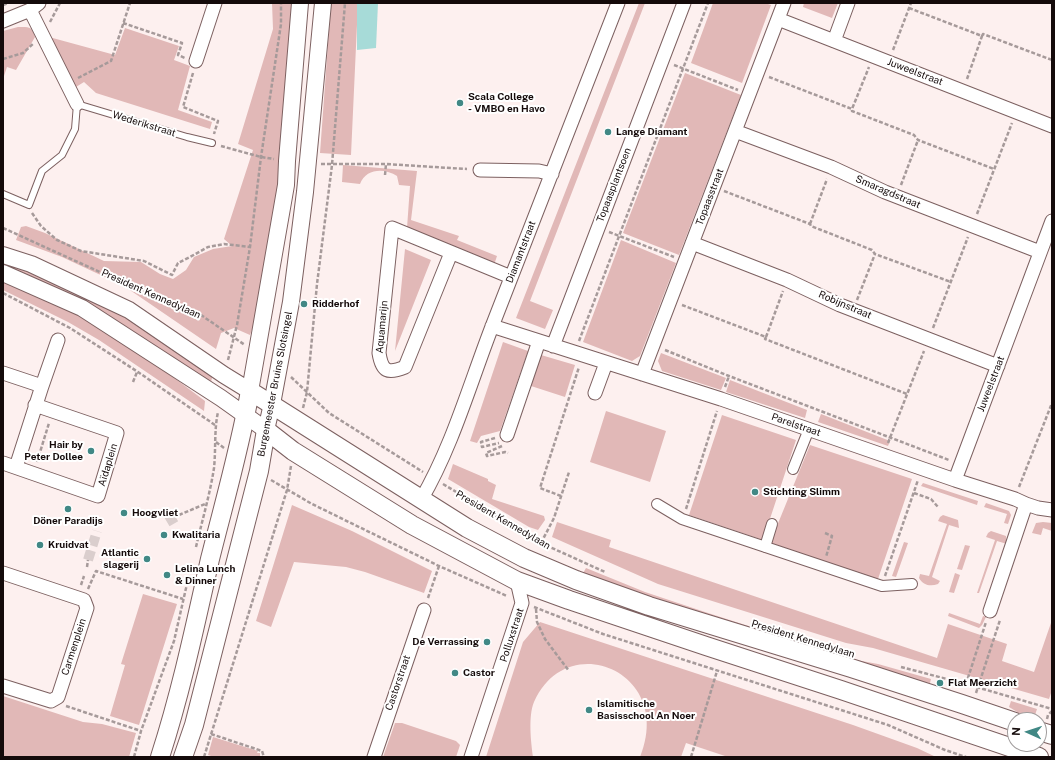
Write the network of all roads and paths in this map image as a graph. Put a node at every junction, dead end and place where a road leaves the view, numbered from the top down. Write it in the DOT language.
graph roads {
  1 [pos="8,3"];
  2 [pos="60,3"];
  3 [pos="130,3"];
  4 [pos="214,3"];
  5 [pos="281,3"];
  6 [pos="300,3"];
  7 [pos="323,3"];
  8 [pos="345,3"];
  9 [pos="618,3"];
  10 [pos="684,3"];
  11 [pos="708,3"];
  12 [pos="784,3"];
  13 [pos="848,3"];
  14 [pos="911,3"];
  15 [pos="3,5"];
  16 [pos="35,7"];
  17 [pos="909,8"];
  18 [pos="778,19"];
  19 [pos="3,21"];
  20 [pos="123,23"];
  21 [pos="43,35"];
  22 [pos="982,36"];
  23 [pos="834,41"];
  24 [pos="873,56"];
  25 [pos="3,59"];
  26 [pos="662,60"];
  27 [pos="1052,60"];
  28 [pos="196,61"];
  29 [pos="888,62"];
  30 [pos="683,69"];
  31 [pos="758,72"];
  32 [pos="67,84"];
  33 [pos="963,91"];
  34 [pos="750,94"];
  35 [pos="77,104"];
  36 [pos="852,110"];
  37 [pos="1016,111"];
  38 [pos="1052,126"];
  39 [pos="735,131"];
  40 [pos="918,140"];
  41 [pos="212,143"];
  42 [pos="261,157"];
  43 [pos="286,161"];
  44 [pos="308,164"];
  45 [pos="386,164"];
  46 [pos="332,165"];
  47 [pos="831,167"];
  48 [pos="994,169"];
  49 [pos="480,170"];
  50 [pos="552,174"];
  51 [pos="385,175"];
  52 [pos="714,187"];
  53 [pos="3,194"];
  54 [pos="896,196"];
  55 [pos="29,205"];
  56 [pos="1052,221"];
  57 [pos="810,224"];
  58 [pos="973,226"];
  59 [pos="3,228"];
  60 [pos="598,228"];
  61 [pos="619,236"];
  62 [pos="692,243"];
  63 [pos="250,247"];
  64 [pos="1040,252"];
  65 [pos="451,253"];
  66 [pos="875,254"];
  67 [pos="3,255"];
  68 [pos="685,262"];
  69 [pos="3,273"];
  70 [pos="512,278"];
  71 [pos="787,280"];
  72 [pos="951,282"];
  73 [pos="3,293"];
  74 [pos="671,300"];
  75 [pos="854,310"];
  76 [pos="492,326"];
  77 [pos="766,337"];
  78 [pos="234,338"];
  79 [pos="929,339"];
  80 [pos="58,340"];
  81 [pos="539,341"];
  82 [pos="654,345"];
  83 [pos="553,346"];
  84 [pos="580,350"];
  85 [pos="258,353"];
  86 [pos="606,363"];
  87 [pos="279,366"];
  88 [pos="998,366"];
  89 [pos="138,372"];
  90 [pos="3,373"];
  91 [pos="642,374"];
  92 [pos="133,382"];
  93 [pos="42,386"];
  94 [pos="250,391"];
  95 [pos="306,392"];
  96 [pos="595,393"];
  97 [pos="907,394"];
  98 [pos="721,399"];
  99 [pos="1052,403"];
  100 [pos="272,404"];
  101 [pos="35,405"];
  102 [pos="246,416"];
  103 [pos="215,425"];
  104 [pos="809,429"];
  105 [pos="266,430"];
  106 [pos="46,435"];
  107 [pos="507,435"];
  108 [pos="891,437"];
  109 [pos="508,453"];
  110 [pos="884,455"];
  111 [pos="237,457"];
  112 [pos="3,463"];
  113 [pos="960,464"];
  114 [pos="16,467"];
  115 [pos="922,468"];
  116 [pos="794,469"];
  117 [pos="258,471"];
  118 [pos="569,472"];
  119 [pos="33,474"];
  120 [pos="434,479"];
  121 [pos="954,480"];
  122 [pos="287,490"];
  123 [pos="914,493"];
  124 [pos="561,496"];
  125 [pos="422,500"];
  126 [pos="1021,502"];
  127 [pos="206,504"];
  128 [pos="657,504"];
  129 [pos="938,507"];
  130 [pos="1052,510"];
  131 [pos="179,515"];
  132 [pos="682,518"];
  133 [pos="772,524"];
  134 [pos="825,533"];
  135 [pos="540,543"];
  136 [pos="765,547"];
  137 [pos="195,548"];
  138 [pos="88,560"];
  139 [pos="439,566"];
  140 [pos="823,566"];
  141 [pos="87,567"];
  142 [pos="190,570"];
  143 [pos="3,573"];
  144 [pos="611,575"];
  145 [pos="517,581"];
  146 [pos="912,584"];
  147 [pos="882,586"];
  148 [pos="184,599"];
  149 [pos="84,600"];
  150 [pos="522,603"];
  151 [pos="536,609"];
  152 [pos="424,610"];
  153 [pos="990,611"];
  154 [pos="895,665"];
  155 [pos="569,671"];
  156 [pos="717,671"];
  157 [pos="966,684"];
  158 [pos="3,686"];
  159 [pos="978,687"];
  160 [pos="975,695"];
  161 [pos="51,701"];
  162 [pos="1052,710"];
  163 [pos="1007,719"];
  164 [pos="141,731"];
  165 [pos="211,734"];
  166 [pos="134,757"];
  167 [pos="160,757"];
  168 [pos="183,757"];
  169 [pos="205,757"];
  170 [pos="264,757"];
  171 [pos="374,757"];
  172 [pos="471,757"];
  173 [pos="691,757"];
  174 [pos="966,757"];
  175 [pos="1039,757"];
  1 -- 15 [label="path"];
  2 -- 21 [label="path"];
  3 -- 20 [label="path"];
  4 -- 28 [label="street"];
  5 -- 42 [label="path"];
  6 -- 43 [label="street"];
  7 -- 44 [label="street, Burgemeester Bruins Slotsingel"];
  8 -- 46 [label="path"];
  9 -- 50 [label="street, Diamantstraat"];
  10 -- 26 [label="street, Topaasplantsoen"];
  11 -- 30 [label="path"];
  12 -- 18 [label="street"];
  13 -- 23 [label="street"];
  14 -- 17 [label="path"];
  16 -- 19 [label="street"];
  16 -- 21 [label="street"];
  17 -- 22 [label="path"];
  17 -- 29 [label="path"];
  18 -- 23 [label="street, Juweelstraat"];
  18 -- 31 [label="street, Topaasstraat"];
  20 -- 28 [label="path"];
  20 -- 32 [label="path"];
  21 -- 25 [label="path"];
  21 -- 32 [label="street"];
  22 -- 27 [label="path"];
  22 -- 33 [label="path"];
  23 -- 24 [label="street, Juweelstraat"];
  24 -- 29 [label="street, Juweelstraat"];
  24 -- 36 [label="path"];
  26 -- 30 [label="path"];
  26 -- 60 [label="street, Topaasplantsoen"];
  28 -- 41 [label="path"];
  29 -- 33 [label="street, Juweelstraat"];
  30 -- 34 [label="path"];
  30 -- 61 [label="path"];
  31 -- 34 [label="street, Topaasstraat"];
  31 -- 36 [label="path"];
  32 -- 35 [label="street"];
  33 -- 37 [label="street, Juweelstraat"];
  34 -- 39 [label="street, Topaasstraat"];
  35 -- 41 [label="lane, Wederikstraat"];
  35 -- 55 [label="lane"];
  36 -- 40 [label="path"];
  37 -- 38 [label="street, Juweelstraat"];
  37 -- 48 [label="path"];
  39 -- 47 [label="street, Smaragdstraat"];
  39 -- 52 [label="street, Topaasstraat"];
  40 -- 48 [label="path"];
  40 -- 54 [label="path"];
  41 -- 42 [label="path"];
  42 -- 43 [label="path"];
  42 -- 63 [label="path"];
  43 -- 85 [label="street"];
  44 -- 46 [label="path"];
  44 -- 87 [label="street, Burgemeester Bruins Slotsingel"];
  45 -- 46 [label="path"];
  45 -- 49 [label="path"];
  45 -- 51 [label="path"];
  46 -- 95 [label="path"];
  47 -- 54 [label="street, Smaragdstraat"];
  47 -- 57 [label="path"];
  48 -- 58 [label="path"];
  49 -- 50 [label="street"];
  50 -- 70 [label="street, Diamantstraat"];
  52 -- 57 [label="path"];
  52 -- 62 [label="street, Topaasstraat"];
  53 -- 55 [label="lane"];
  54 -- 58 [label="street, Smaragdstraat"];
  55 -- 63 [label="path"];
  56 -- 64 [label="street, Juweelstraat"];
  57 -- 66 [label="path"];
  58 -- 64 [label="street, Smaragdstraat"];
  58 -- 72 [label="path"];
  59 -- 78 [label="path, President Kennedylaan"];
  60 -- 61 [label="path"];
  60 -- 83 [label="street, Topaasplantsoen"];
  61 -- 68 [label="path"];
  61 -- 84 [label="path"];
  62 -- 68 [label="street, Topaasstraat"];
  62 -- 71 [label="street, Robijnstraat"];
  63 -- 78 [label="path"];
  64 -- 88 [label="street, Juweelstraat"];
  65 -- 65 [label="street, Aquamarijn"];
  65 -- 70 [label="street, Aquamarijn"];
  66 -- 72 [label="path"];
  66 -- 75 [label="path"];
  67 -- 94 [label="street, President Kennedylaan"];
  68 -- 74 [label="street, Topaasstraat"];
  69 -- 102 [label="street"];
  70 -- 76 [label="street, Diamantstraat"];
  71 -- 75 [label="street, Robijnstraat"];
  71 -- 77 [label="path"];
  72 -- 79 [label="path"];
  73 -- 89 [label="path"];
  74 -- 77 [label="path"];
  74 -- 82 [label="street, Topaasstraat"];
  75 -- 79 [label="street, Robijnstraat"];
  76 -- 81 [label="street, Parelstraat"];
  76 -- 120 [label="street, Diamantstraat"];
  77 -- 97 [label="path"];
  78 -- 85 [label="path, President Kennedylaan"];
  79 -- 88 [label="street, Robijnstraat"];
  79 -- 97 [label="path"];
  80 -- 93 [label="street"];
  81 -- 83 [label="street, Parelstraat"];
  81 -- 107 [label="street"];
  82 -- 91 [label="street, Topaasstraat"];
  82 -- 108 [label="path"];
  83 -- 84 [label="street, Parelstraat"];
  84 -- 86 [label="street, Parelstraat"];
  84 -- 124 [label="path"];
  85 -- 94 [label="street"];
  86 -- 91 [label="street, Parelstraat"];
  86 -- 96 [label="street"];
  87 -- 95 [label="path, President Kennedylaan"];
  87 -- 100 [label="street, Burgemeester Bruins Slotsingel"];
  88 -- 113 [label="street, Juweelstraat"];
  89 -- 92 [label="path"];
  89 -- 103 [label="path"];
  90 -- 93 [label="street"];
  91 -- 98 [label="street, Parelstraat"];
  93 -- 101 [label="street"];
  94 -- 100 [label="main road, President Kennedylaan"];
  94 -- 102 [label="main road"];
  95 -- 120 [label="path, President Kennedylaan"];
  97 -- 108 [label="path"];
  98 -- 104 [label="street, Parelstraat"];
  98 -- 132 [label="path"];
  99 -- 126 [label="path"];
  100 -- 105 [label="street, Burgemeester Bruins Slotsingel"];
  100 -- 125 [label="main road, President Kennedylaan"];
  101 -- 114 [label="street"];
  101 -- 119 [label="street, Aïdaplein"];
  102 -- 105 [label="street"];
  102 -- 111 [label="main road"];
  104 -- 110 [label="street, Parelstraat"];
  104 -- 116 [label="street"];
  105 -- 117 [label="main road, Burgemeester Bruins Slotsingel"];
  105 -- 145 [label="main road"];
  106 -- 119 [label="path"];
  107 -- 109 [label="path"];
  108 -- 110 [label="path"];
  108 -- 113 [label="path"];
  110 -- 115 [label="street, Parelstraat"];
  111 -- 127 [label="path"];
  111 -- 167 [label="main road"];
  112 -- 114 [label="street, Aïdaplein"];
  113 -- 121 [label="street, Juweelstraat"];
  114 -- 119 [label="street, Aïdaplein"];
  115 -- 121 [label="street, Parelstraat"];
  115 -- 123 [label="path"];
  117 -- 122 [label="path"];
  117 -- 168 [label="main road, Burgemeester Bruins Slotsingel"];
  118 -- 124 [label="path"];
  120 -- 125 [label="street, Diamantstraat"];
  120 -- 135 [label="path, President Kennedylaan"];
  121 -- 126 [label="street, Parelstraat"];
  122 -- 139 [label="path"];
  122 -- 165 [label="path"];
  123 -- 129 [label="path"];
  123 -- 147 [label="path"];
  124 -- 135 [label="path"];
  125 -- 163 [label="main road, President Kennedylaan"];
  126 -- 130 [label="street, Parelstraat"];
  126 -- 153 [label="street"];
  127 -- 131 [label="path"];
  127 -- 137 [label="path"];
  128 -- 132 [label="street"];
  132 -- 136 [label="street"];
  133 -- 136 [label="street"];
  134 -- 140 [label="path"];
  135 -- 144 [label="path, President Kennedylaan"];
  136 -- 140 [label="street"];
  138 -- 141 [label="path"];
  139 -- 150 [label="path"];
  139 -- 152 [label="path"];
  140 -- 147 [label="street"];
  142 -- 148 [label="path"];
  143 -- 149 [label="street"];
  145 -- 150 [label="street, Polluxstraat"];
  145 -- 175 [label="main road"];
  146 -- 147 [label="street"];
  148 -- 149 [label="path"];
  148 -- 164 [label="path"];
  149 -- 161 [label="street, Carmenplein"];
  150 -- 151 [label="path"];
  150 -- 172 [label="street, Polluxstraat"];
  151 -- 155 [label="path"];
  151 -- 156 [label="path"];
  152 -- 171 [label="street, Castorstraat"];
  153 -- 157 [label="path"];
  153 -- 159 [label="path"];
  154 -- 157 [label="path"];
  156 -- 173 [label="path"];
  156 -- 174 [label="path"];
  157 -- 159 [label="path"];
  158 -- 161 [label="street"];
  159 -- 160 [label="path"];
  159 -- 162 [label="path"];
  161 -- 164 [label="path"];
  164 -- 166 [label="path"];
  165 -- 169 [label="path"];
  165 -- 170 [label="path"];
}
